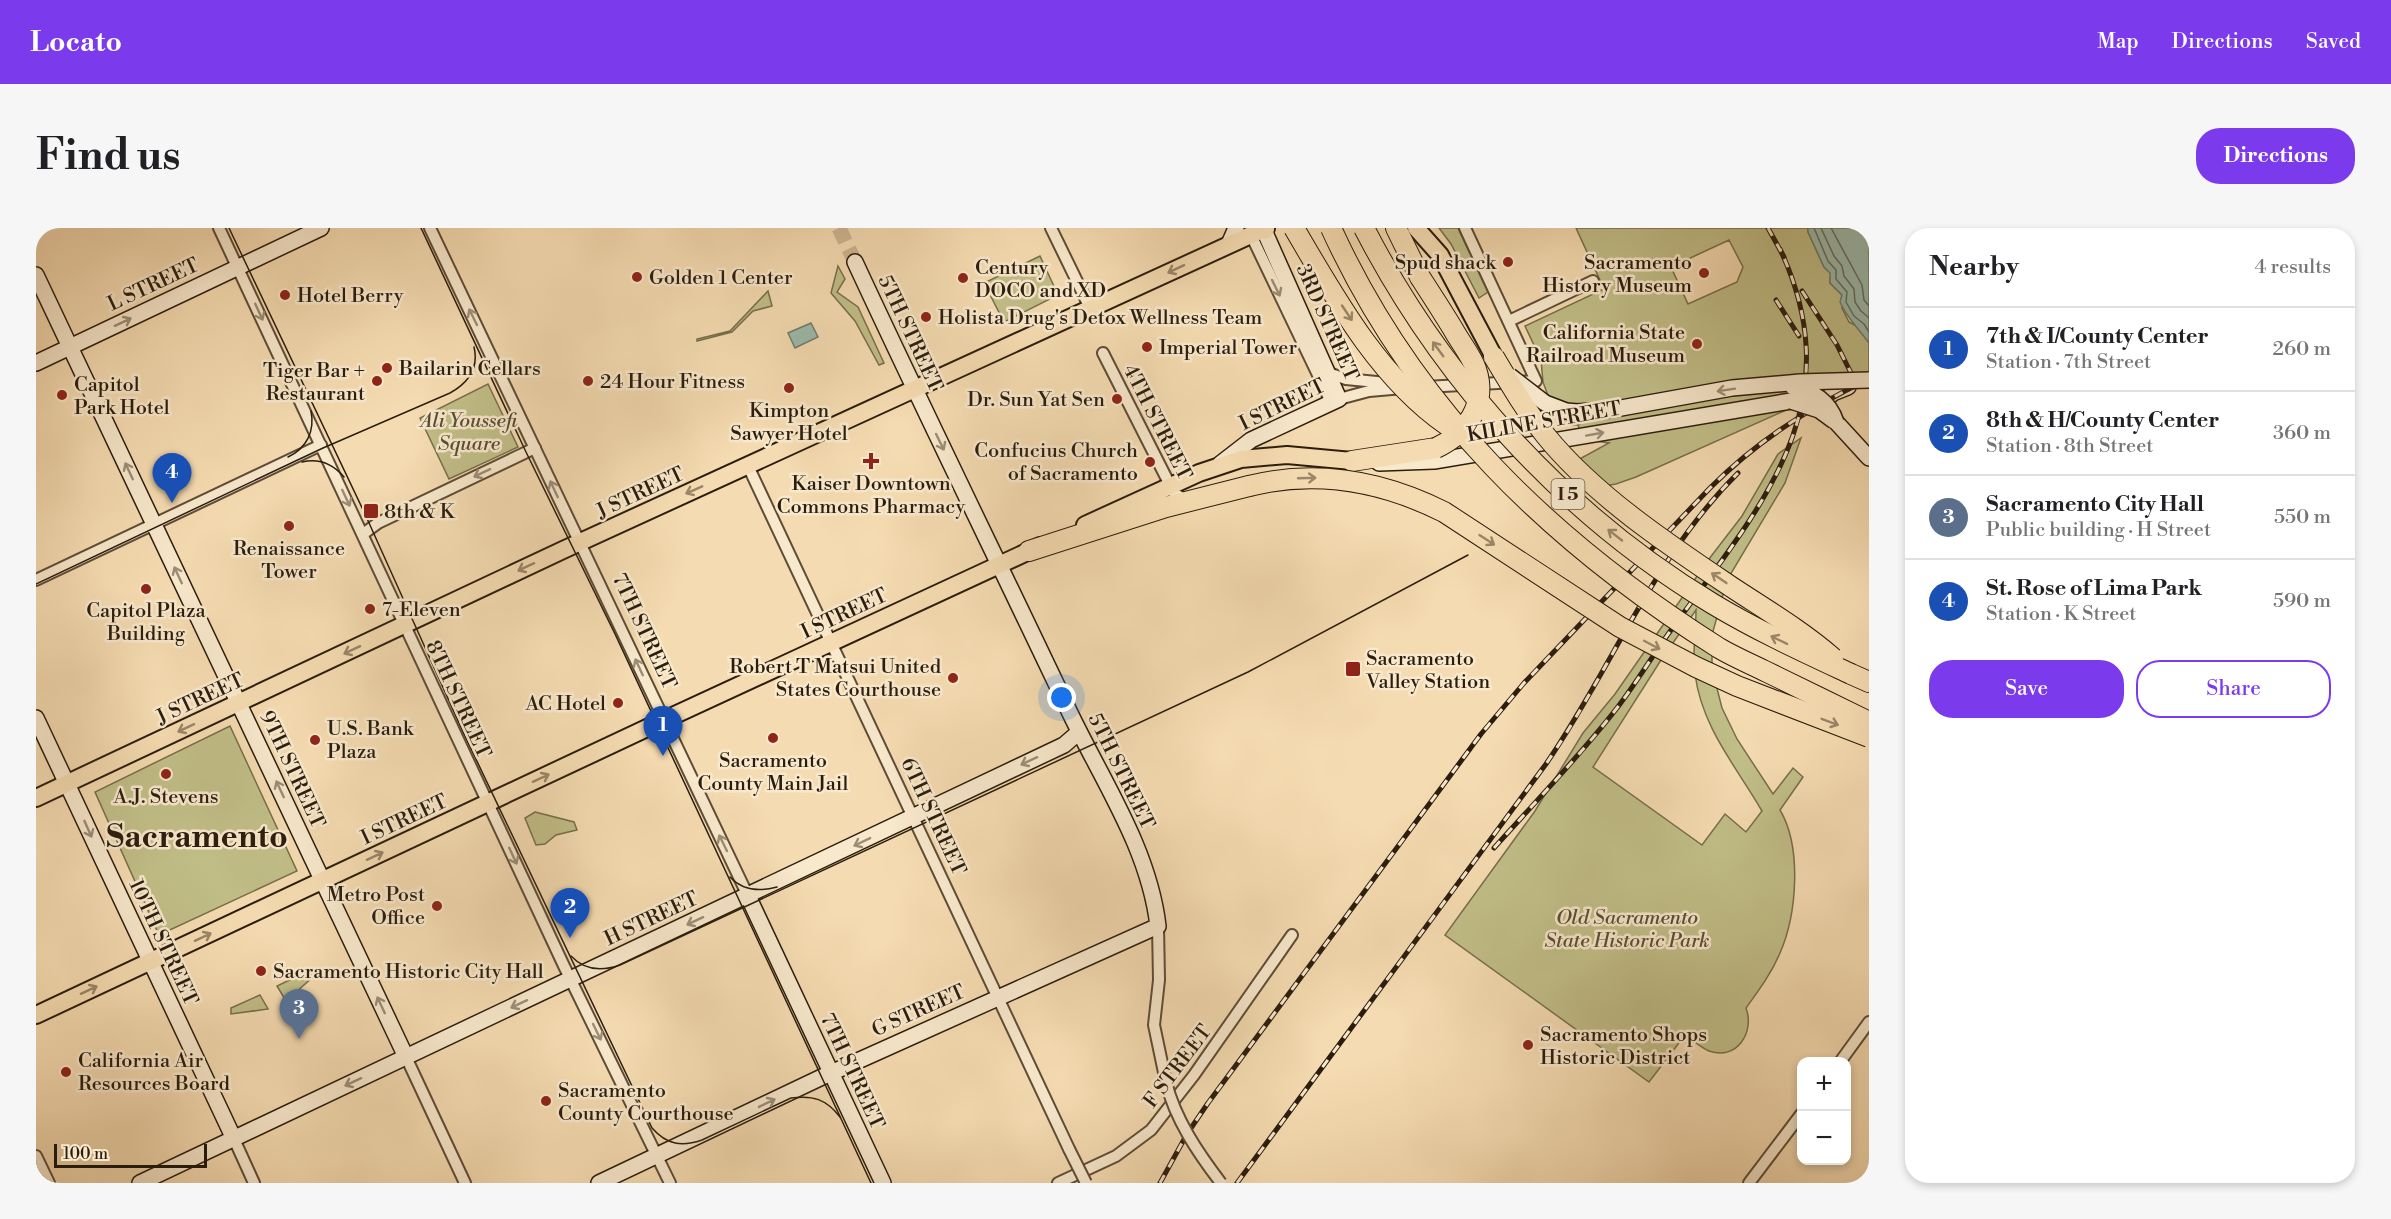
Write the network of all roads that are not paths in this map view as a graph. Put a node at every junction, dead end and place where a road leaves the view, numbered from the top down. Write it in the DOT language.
graph roads {
  1 [pos="219,228"];
  2 [pos="321,228"];
  3 [pos="430,228"];
  4 [pos="1051,228"];
  5 [pos="1294,228"];
  6 [pos="1331,228"];
  7 [pos="1364,228"];
  8 [pos="1396,228"];
  9 [pos="1416,228"];
  10 [pos="1465,228"];
  11 [pos="1257,229"];
  12 [pos="855,262"];
  13 [pos="237,268"];
  14 [pos="36,275"];
  15 [pos="1593,281"];
  16 [pos="1090,308"];
  17 [pos="1509,321"];
  18 [pos="70,347"];
  19 [pos="1103,353"];
  20 [pos="1494,357"];
  21 [pos="36,363"];
  22 [pos="1328,373"];
  23 [pos="1869,380"];
  24 [pos="1784,384"];
  25 [pos="1412,387"];
  26 [pos="915,389"];
  27 [pos="1335,401"];
  28 [pos="1791,401"];
  29 [pos="1824,401"];
  30 [pos="1836,422"];
  31 [pos="1464,437"];
  32 [pos="321,445"];
  33 [pos="535,448"];
  34 [pos="1435,455"];
  35 [pos="1869,458"];
  36 [pos="1352,461"];
  37 [pos="1220,464"];
  38 [pos="748,466"];
  39 [pos="1170,486"];
  40 [pos="1188,501"];
  41 [pos="154,524"];
  42 [pos="363,534"];
  43 [pos="579,542"];
  44 [pos="1029,551"];
  45 [pos="999,564"];
  46 [pos="36,580"];
  47 [pos="405,624"];
  48 [pos="832,642"];
  49 [pos="1860,678"];
  50 [pos="239,703"];
  51 [pos="36,718"];
  52 [pos="664,720"];
  53 [pos="1869,722"];
  54 [pos="1079,732"];
  55 [pos="1869,737"];
  56 [pos="68,784"];
  57 [pos="36,798"];
  58 [pos="488,803"];
  59 [pos="914,817"];
  60 [pos="322,880"];
  61 [pos="748,896"];
  62 [pos="1158,926"];
  63 [pos="1292,935"];
  64 [pos="150,962"];
  65 [pos="571,980"];
  66 [pos="999,997"];
  67 [pos="36,1015"];
  68 [pos="1869,1022"];
  69 [pos="1844,1057"];
  70 [pos="406,1058"];
  71 [pos="831,1073"];
  72 [pos="1797,1120"];
  73 [pos="234,1139"];
  74 [pos="657,1155"];
  75 [pos="36,1156"];
  76 [pos="49,1183"];
  77 [pos="140,1183"];
  78 [pos="254,1183"];
  79 [pos="465,1183"];
  80 [pos="598,1183"];
  81 [pos="670,1183"];
  82 [pos="883,1183"];
  83 [pos="1058,1183"];
  84 [pos="1086,1183"];
  85 [pos="1221,1183"];
  86 [pos="1749,1183"];
  1 -- 13 [label="street, 8TH STREET"];
  2 -- 13 [label="main road, L STREET"];
  33 -- 3 [label="street, 7TH STREET, one-way"];
  4 -- 16 [label="street"];
  5 -- 31 [label="highway, one-way, bridge"];
  6 -- 31 [label="highway, I 5, bridge"];
  49 -- 7 [label="highway, I 5, one-way, bridge"];
  8 -- 34 [label="highway, bridge"];
  9 -- 20 [label="main road"];
  10 -- 17 [label="street"];
  11 -- 16 [label="main road, J STREET, one-way"];
  11 -- 22 [label="main road, 3RD STREET"];
  11 -- 27 [label="street, 3RD STREET, one-way"];
  12 -- 26 [label="main road, 5TH STREET"];
  18 -- 13 [label="main road, L STREET, one-way"];
  13 -- 32 [label="street, 8TH STREET, one-way"];
  14 -- 18 [label="main road, 9TH STREET"];
  15 -- 17 [label="street"];
  16 -- 26 [label="main road, J STREET"];
  17 -- 25 [label="street, I STREET"];
  18 -- 21 [label="main road, L STREET"];
  41 -- 18 [label="main road, 9TH STREET, one-way"];
  19 -- 39 [label="street, 4TH STREET"];
  24 -- 20 [label="main road, one-way, bridge"];
  49 -- 20 [label="highway, one-way, bridge"];
  22 -- 25 [label="street, I STREET"];
  22 -- 27 [label="main road, 3RD STREET"];
  23 -- 24 [label="main road, bridge"];
  23 -- 29 [label="main road, KILINE STREET, bridge"];
  24 -- 29 [label="main road, bridge"];
  25 -- 27 [label="street, I STREET"];
  26 -- 38 [label="main road, J STREET"];
  26 -- 45 [label="main road, 5TH STREET, one-way"];
  27 -- 37 [label="main road, I STREET"];
  28 -- 29 [label="main road, KILINE STREET, bridge"];
  28 -- 30 [label="main road, bridge"];
  34 -- 28 [label="main road, KILINE STREET, one-way, bridge"];
  29 -- 30 [label="main road, bridge"];
  30 -- 35 [label="main road"];
  31 -- 53 [label="highway, I 5, bridge"];
  32 -- 41 [label="street"];
  32 -- 42 [label="street, 8TH STREET, one-way"];
  33 -- 42 [label="street, one-way"];
  43 -- 33 [label="street, 7TH STREET, one-way"];
  34 -- 36 [label="highway"];
  36 -- 37 [label="main road"];
  37 -- 39 [label="main road, I STREET"];
  38 -- 43 [label="main road, J STREET, one-way"];
  38 -- 48 [label="street, 6TH STREET"];
  39 -- 40 [label="street, 4TH STREET"];
  39 -- 44 [label="main road, I STREET"];
  40 -- 44 [label="highway"];
  40 -- 55 [label="highway, one-way, bridge"];
  41 -- 46 [label="street"];
  50 -- 41 [label="main road, 9TH STREET, one-way"];
  42 -- 47 [label="street, 8TH STREET"];
  43 -- 47 [label="main road, J STREET, one-way"];
  52 -- 43 [label="street, 7TH STREET, one-way"];
  44 -- 45 [label="main road, I STREET"];
  45 -- 48 [label="main road, I STREET"];
  45 -- 54 [label="main road, 5TH STREET"];
  47 -- 50 [label="main road, J STREET, one-way"];
  47 -- 58 [label="street, 8TH STREET"];
  48 -- 52 [label="main road, I STREET"];
  48 -- 59 [label="street, 6TH STREET"];
  50 -- 56 [label="main road, J STREET, one-way"];
  60 -- 50 [label="main road, 9TH STREET, one-way"];
  51 -- 56 [label="main road, 10TH STREET"];
  58 -- 52 [label="main road, I STREET, one-way"];
  61 -- 52 [label="street, 7TH STREET, one-way"];
  54 -- 59 [label="main road, H STREET, one-way"];
  54 -- 62 [label="main road, 5TH STREET"];
  56 -- 57 [label="main road, J STREET"];
  56 -- 64 [label="main road, 10TH STREET, one-way"];
  60 -- 58 [label="main road, I STREET, one-way"];
  58 -- 65 [label="street, 8TH STREET, one-way"];
  59 -- 61 [label="main road, H STREET, one-way"];
  59 -- 66 [label="street, 6TH STREET"];
  64 -- 60 [label="main road, I STREET, one-way"];
  70 -- 60 [label="main road, 9TH STREET, one-way"];
  61 -- 65 [label="main road, H STREET, one-way"];
  61 -- 71 [label="main road, 7TH STREET"];
  62 -- 66 [label="main road, G STREET"];
  62 -- 85 [label="street, 5TH STREET, bridge"];
  63 -- 83 [label="street, F STREET"];
  67 -- 64 [label="main road, I STREET, one-way"];
  64 -- 73 [label="main road, 10TH STREET"];
  65 -- 70 [label="main road, H STREET, one-way"];
  65 -- 74 [label="street, 8TH STREET, one-way"];
  66 -- 71 [label="main road, G STREET"];
  66 -- 84 [label="street, 6TH STREET, bridge"];
  68 -- 69 [label="street"];
  70 -- 73 [label="main road, H STREET, one-way"];
  70 -- 79 [label="street, 9TH STREET"];
  74 -- 71 [label="main road, G STREET, one-way"];
  71 -- 82 [label="main road, 7TH STREET"];
  72 -- 86 [label="street"];
  73 -- 77 [label="main road, H STREET"];
  73 -- 78 [label="street, 10TH STREET"];
  74 -- 80 [label="main road, G STREET"];
  74 -- 81 [label="street, 8TH STREET"];
  75 -- 76 [label="street"];
}
